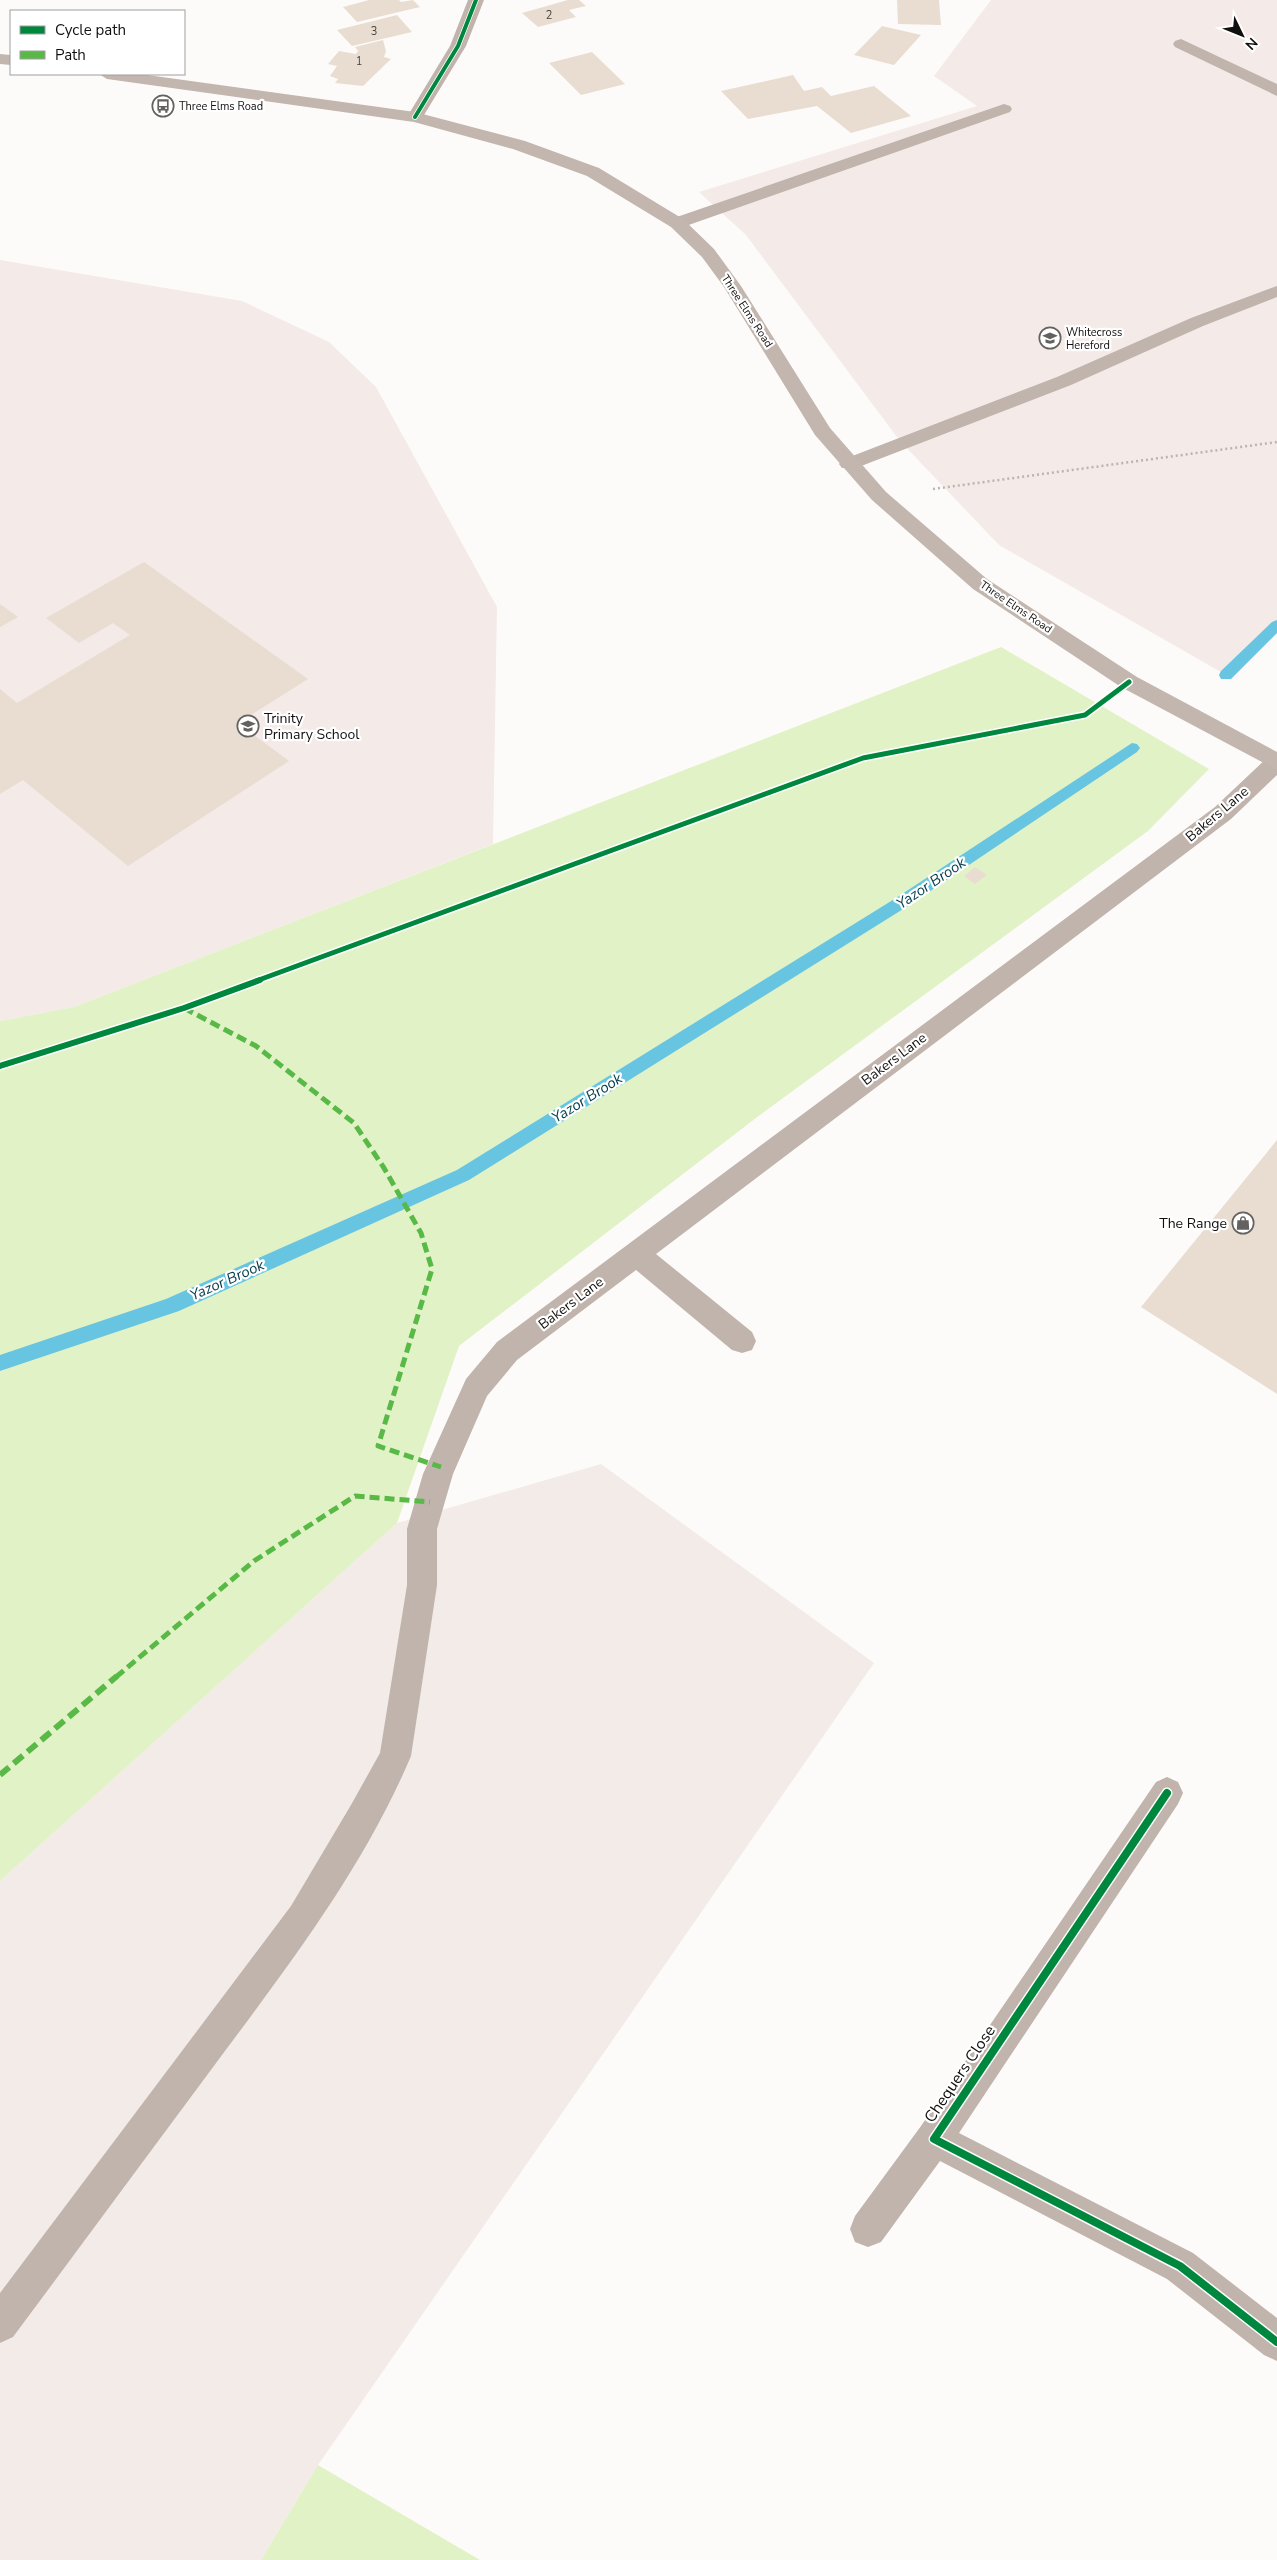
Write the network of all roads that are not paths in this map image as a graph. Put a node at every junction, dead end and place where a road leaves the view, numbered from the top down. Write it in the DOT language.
graph roads {
  1 [pos="476,0"];
  2 [pos="1181,44"];
  3 [pos="114,75"];
  4 [pos="1277,91"];
  5 [pos="1004,109"];
  6 [pos="414,117"];
  7 [pos="677,223"];
  8 [pos="1277,291"];
  9 [pos="849,464"];
  10 [pos="1277,762"];
  11 [pos="636,1254"];
  12 [pos="742,1341"];
  13 [pos="1167,1792"];
  14 [pos="934,2139"];
  15 [pos="868,2229"];
  16 [pos="0,2324"];
  17 [pos="1277,2342"];
  1 -- 6 [label="street"];
  2 -- 4 [label="street"];
  3 -- 6 [label="main road, Three Elms Road"];
  5 -- 7 [label="street"];
  6 -- 7 [label="main road, Three Elms Road"];
  7 -- 9 [label="main road, Three Elms Road"];
  8 -- 9 [label="street"];
  9 -- 10 [label="main road, Three Elms Road"];
  10 -- 11 [label="street, Bakers Lane"];
  11 -- 12 [label="street"];
  11 -- 16 [label="street, Bakers Lane"];
  13 -- 14 [label="street, Chequers Close"];
  14 -- 15 [label="street, Chequers Close"];
  14 -- 17 [label="street, Chequers Close"];
}
